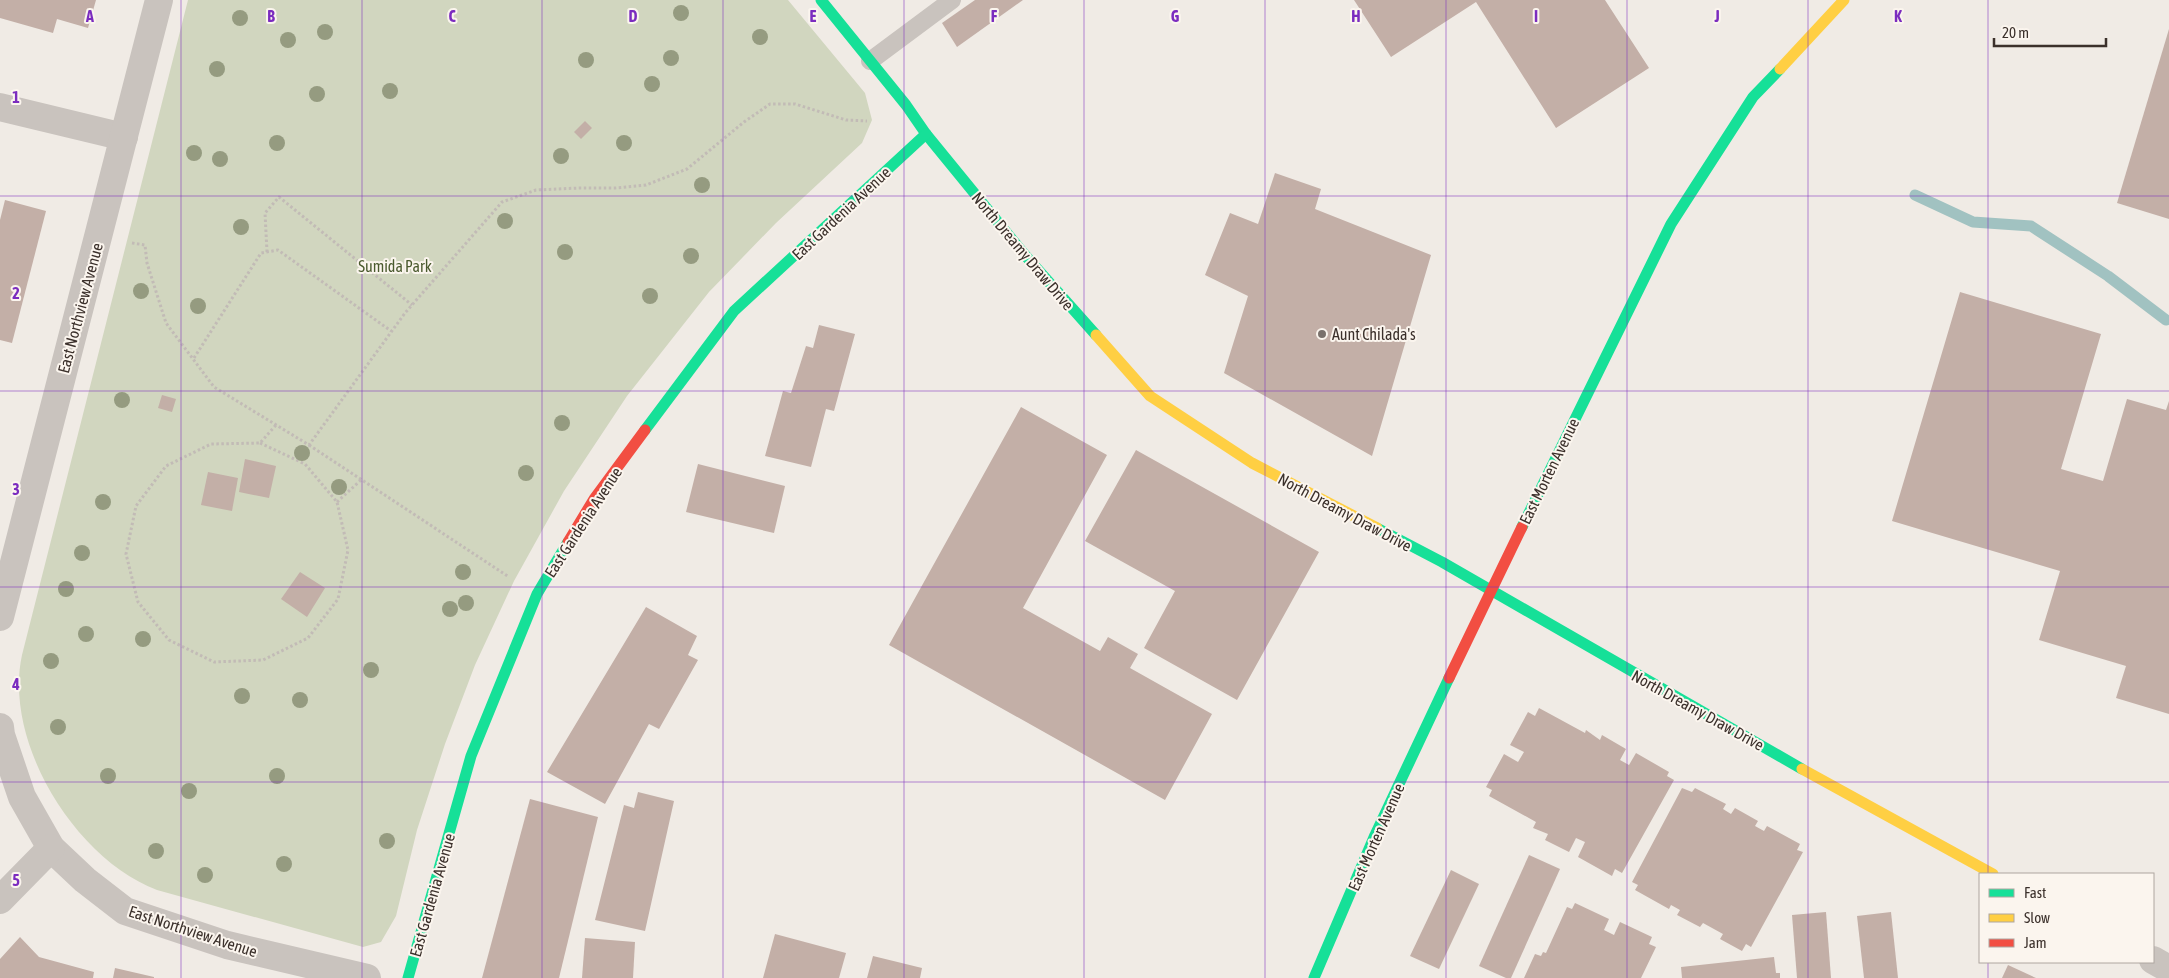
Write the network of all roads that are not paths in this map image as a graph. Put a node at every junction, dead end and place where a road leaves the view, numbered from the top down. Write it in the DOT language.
graph roads {
  1 [pos="159,0"];
  2 [pos="821,0"];
  3 [pos="952,0"];
  4 [pos="1844,0"];
  5 [pos="870,61"];
  6 [pos="0,107"];
  7 [pos="926,134"];
  8 [pos="124,138"];
  9 [pos="1491,591"];
  10 [pos="0,617"];
  11 [pos="0,727"];
  12 [pos="51,848"];
  13 [pos="1991,873"];
  14 [pos="0,900"];
  15 [pos="2154,961"];
  16 [pos="2169,969"];
  17 [pos="367,978"];
  18 [pos="408,978"];
  19 [pos="1314,978"];
  1 -- 8 [label="street, East Northview Avenue"];
  2 -- 5 [label="street, North Dreamy Draw Drive"];
  3 -- 5 [label="lane"];
  4 -- 9 [label="street, East Morten Avenue"];
  5 -- 7 [label="street, North Dreamy Draw Drive"];
  6 -- 8 [label="street"];
  7 -- 9 [label="street, North Dreamy Draw Drive"];
  7 -- 18 [label="street, East Gardenia Avenue"];
  8 -- 10 [label="street, East Northview Avenue"];
  9 -- 13 [label="street, North Dreamy Draw Drive"];
  9 -- 19 [label="street, East Morten Avenue"];
  11 -- 12 [label="street, East Northview Avenue"];
  12 -- 14 [label="street"];
  12 -- 17 [label="street, East Northview Avenue"];
  15 -- 16 [label="street"];
}
